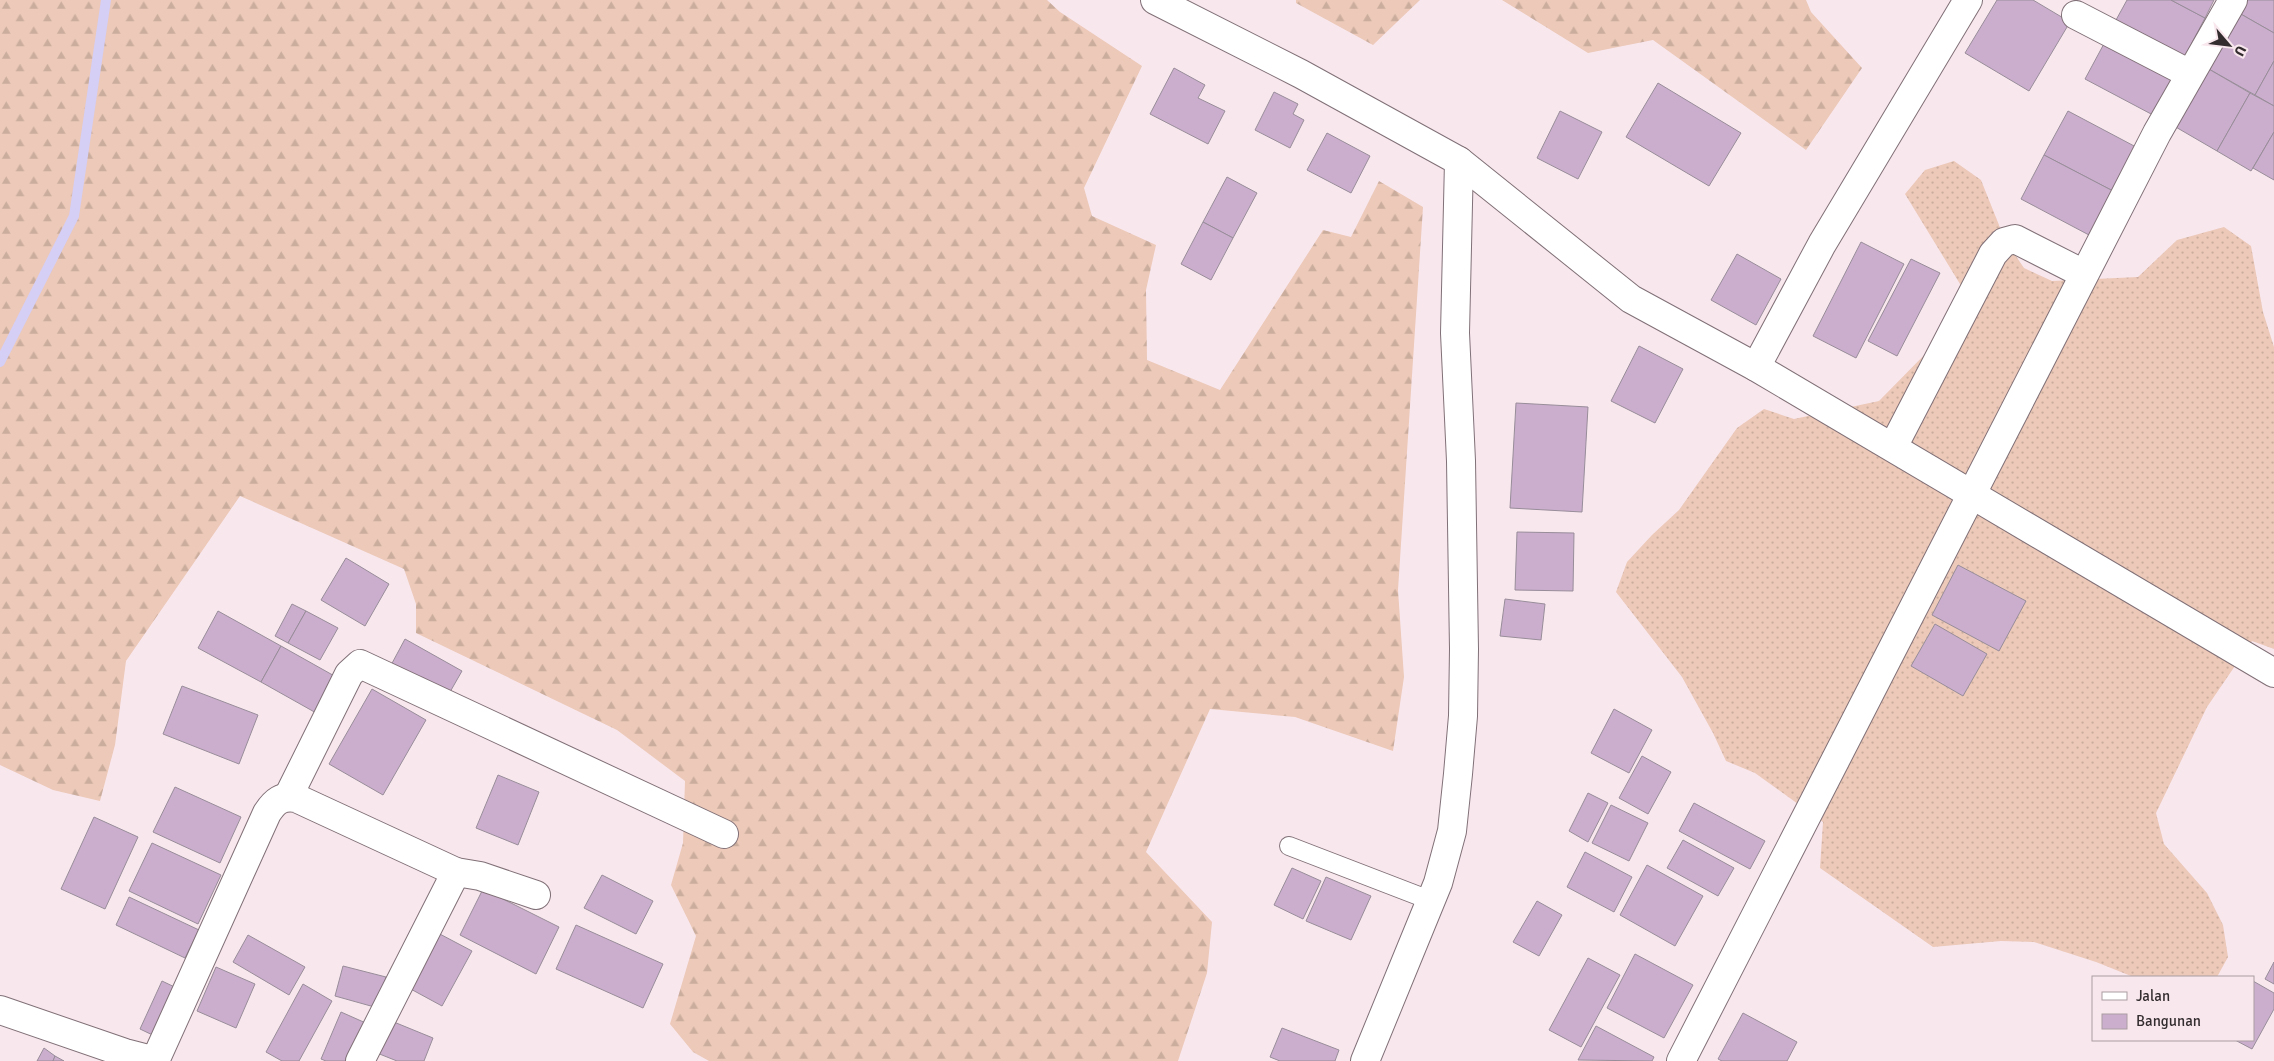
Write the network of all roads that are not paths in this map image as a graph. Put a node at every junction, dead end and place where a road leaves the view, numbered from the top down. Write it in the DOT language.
graph roads {
  1 [pos="1155,0"];
  2 [pos="1968,0"];
  3 [pos="2233,0"];
  4 [pos="2076,15"];
  5 [pos="2190,74"];
  6 [pos="1459,161"];
  7 [pos="2084,274"];
  8 [pos="1756,367"];
  9 [pos="1892,447"];
  10 [pos="1973,494"];
  11 [pos="2274,673"];
  12 [pos="288,797"];
  13 [pos="724,834"];
  14 [pos="1289,846"];
  15 [pos="456,872"];
  16 [pos="536,895"];
  17 [pos="1432,901"];
  18 [pos="0,1010"];
  19 [pos="125,1057"];
  20 [pos="155,1061"];
  21 [pos="360,1061"];
  22 [pos="1365,1061"];
  23 [pos="1681,1061"];
  1 -- 6 [label="street"];
  2 -- 8 [label="street"];
  3 -- 5 [label="street"];
  4 -- 5 [label="street"];
  5 -- 7 [label="street"];
  6 -- 8 [label="street"];
  6 -- 17 [label="street"];
  7 -- 9 [label="street"];
  7 -- 10 [label="street"];
  8 -- 9 [label="street"];
  9 -- 10 [label="street"];
  10 -- 11 [label="street"];
  10 -- 23 [label="street"];
  12 -- 13 [label="street"];
  12 -- 15 [label="street"];
  12 -- 20 [label="street"];
  14 -- 17 [label="lane"];
  15 -- 16 [label="street"];
  15 -- 21 [label="street"];
  17 -- 22 [label="street"];
  18 -- 19 [label="street"];
  19 -- 20 [label="street"];
}
